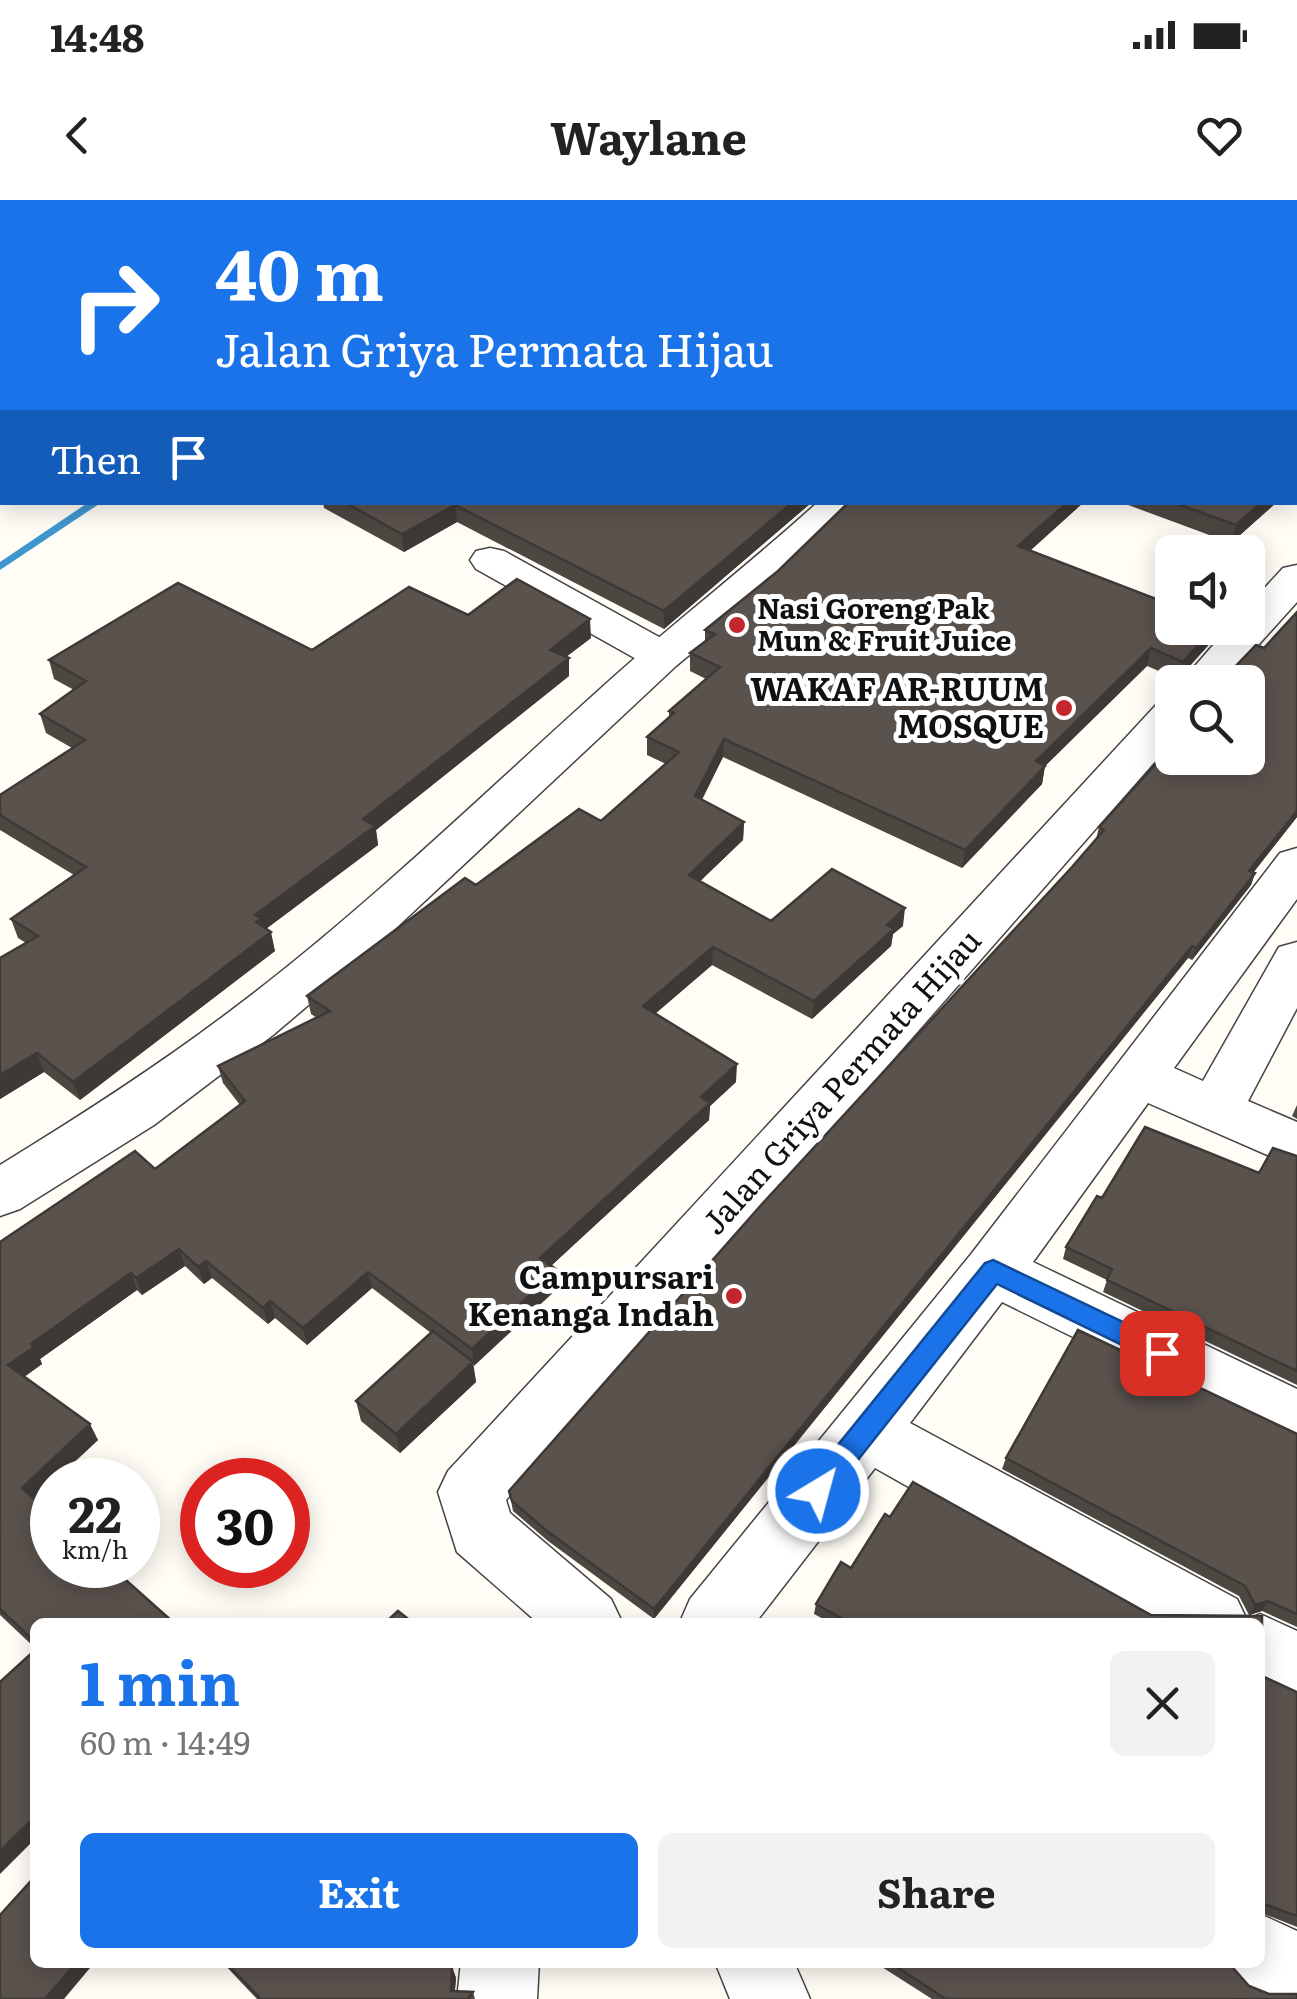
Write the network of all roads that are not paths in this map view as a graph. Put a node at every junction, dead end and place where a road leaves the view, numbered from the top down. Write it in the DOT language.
graph roads {
  1 [pos="832,505"];
  2 [pos="490,560"];
  3 [pos="1297,578"];
  4 [pos="662,656"];
  5 [pos="1218,665"];
  6 [pos="1155,734"];
  7 [pos="1297,864"];
  8 [pos="1297,960"];
  9 [pos="1140,1076"];
  10 [pos="1215,1110"];
  11 [pos="1297,1146"];
  12 [pos="0,1193"];
  13 [pos="993,1270"];
  14 [pos="1297,1419"];
  15 [pos="864,1430"];
  16 [pos="582,1618"];
  17 [pos="728,1618"];
  18 [pos="1206,1618"];
  19 [pos="1265,1651"];
  20 [pos="1297,1669"];
  21 [pos="1265,1956"];
  22 [pos="500,1968"];
  23 [pos="757,1968"];
  24 [pos="1297,1976"];
  25 [pos="497,1999"];
  26 [pos="770,1999"];
  1 -- 4 [label="street"];
  2 -- 4 [label="street"];
  3 -- 5 [label="street"];
  4 -- 12 [label="street"];
  6 -- 16 [label="street, Jalan Griya Permata Hijau"];
  7 -- 9 [label="street"];
  8 -- 10 [label="street"];
  9 -- 10 [label="street"];
  9 -- 13 [label="street"];
  10 -- 11 [label="street"];
  13 -- 14 [label="street"];
  13 -- 15 [label="street"];
  15 -- 17 [label="street"];
  15 -- 18 [label="street"];
  19 -- 20 [label="street"];
  21 -- 24 [label="street"];
  22 -- 25 [label="street"];
  23 -- 26 [label="street"];
}
